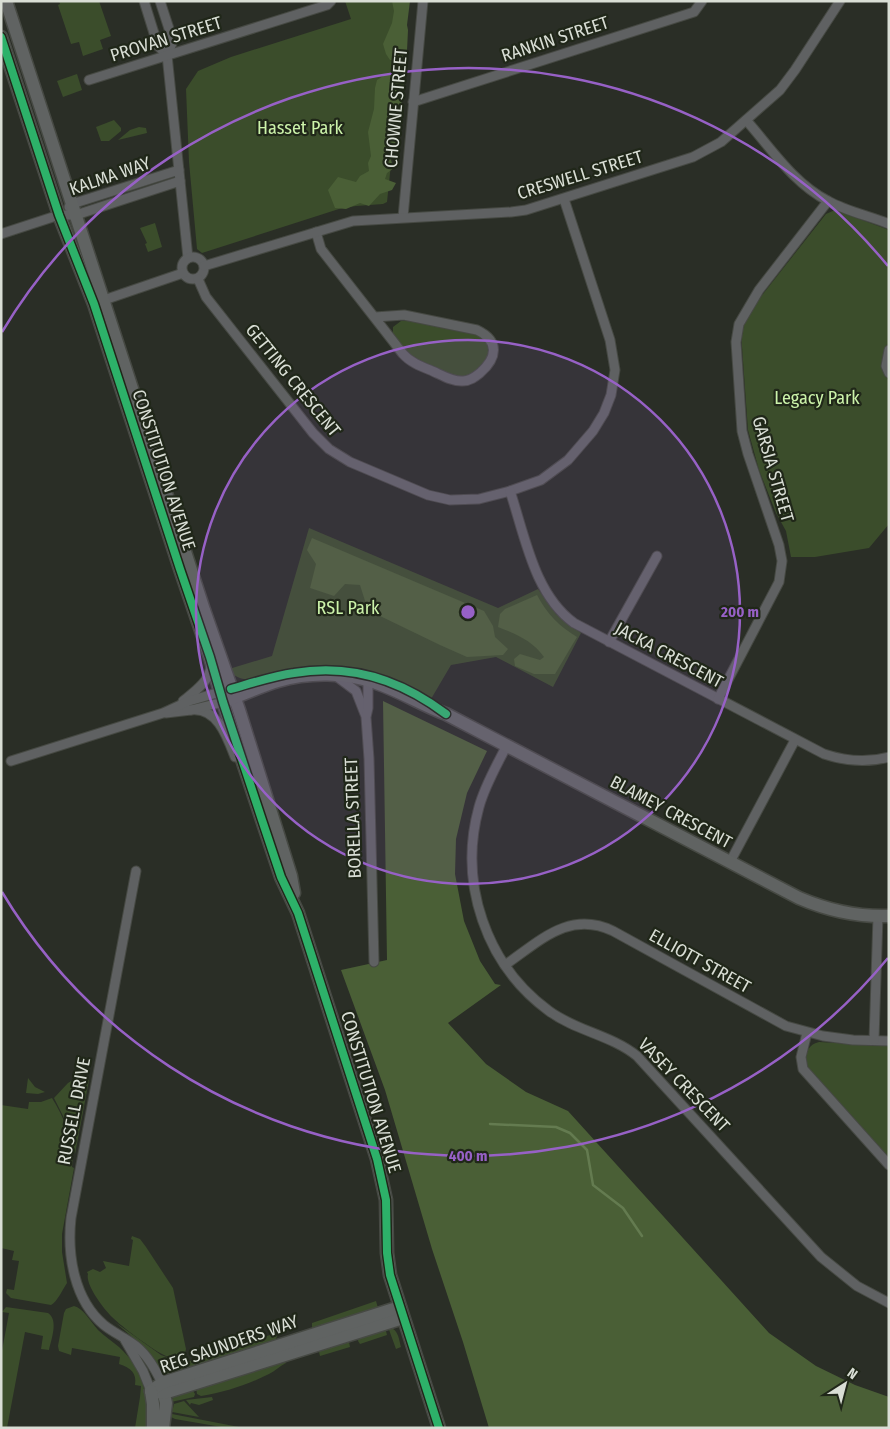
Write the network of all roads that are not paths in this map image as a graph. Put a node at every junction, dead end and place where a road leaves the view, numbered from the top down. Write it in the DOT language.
graph roads {
  1 [pos="6,1"];
  2 [pos="144,1"];
  3 [pos="160,1"];
  4 [pos="316,1"];
  5 [pos="331,1"];
  6 [pos="423,1"];
  7 [pos="702,1"];
  8 [pos="840,1"];
  9 [pos="309,11"];
  10 [pos="165,18"];
  11 [pos="150,22"];
  12 [pos="1,37"];
  13 [pos="167,56"];
  14 [pos="90,80"];
  15 [pos="413,102"];
  16 [pos="746,120"];
  17 [pos="179,170"];
  18 [pos="180,181"];
  19 [pos="564,199"];
  20 [pos="828,201"];
  21 [pos="74,209"];
  22 [pos="59,215"];
  23 [pos="403,217"];
  24 [pos="889,224"];
  25 [pos="316,232"];
  26 [pos="1,234"];
  27 [pos="188,258"];
  28 [pos="204,266"];
  29 [pos="183,273"];
  30 [pos="198,279"];
  31 [pos="104,300"];
  32 [pos="374,317"];
  33 [pos="889,350"];
  34 [pos="889,373"];
  35 [pos="510,491"];
  36 [pos="172,529"];
  37 [pos="657,556"];
  38 [pos="609,642"];
  39 [pos="210,657"];
  40 [pos="335,676"];
  41 [pos="368,677"];
  42 [pos="227,695"];
  43 [pos="718,699"];
  44 [pos="177,706"];
  45 [pos="191,710"];
  46 [pos="164,713"];
  47 [pos="366,717"];
  48 [pos="795,740"];
  49 [pos="507,745"];
  50 [pos="889,757"];
  51 [pos="11,760"];
  52 [pos="247,776"];
  53 [pos="730,862"];
  54 [pos="136,871"];
  55 [pos="298,913"];
  56 [pos="883,916"];
  57 [pos="374,962"];
  58 [pos="505,965"];
  59 [pos="808,1033"];
  60 [pos="874,1040"];
  61 [pos="889,1041"];
  62 [pos="889,1166"];
  63 [pos="889,1303"];
  64 [pos="401,1312"];
  65 [pos="125,1340"];
  66 [pos="163,1388"];
  67 [pos="151,1391"];
  68 [pos="153,1428"];
  69 [pos="163,1428"];
  70 [pos="439,1428"];
  1 -- 21 [label="street, CONSTITUTION AVENUE"];
  2 -- 11 [label="street"];
  3 -- 10 [label="street"];
  4 -- 9 [label="street"];
  5 -- 9 [label="street, PROVAN STREET"];
  6 -- 15 [label="street, CHOWNE STREET"];
  7 -- 15 [label="street, RANKIN STREET"];
  8 -- 16 [label="street, CRESWELL STREET"];
  9 -- 13 [label="street, PROVAN STREET"];
  10 -- 11 [label="street"];
  10 -- 13 [label="street"];
  11 -- 13 [label="street"];
  12 -- 22 [label="street, CONSTITUTION AVENUE"];
  13 -- 14 [label="street, PROVAN STREET"];
  13 -- 17 [label="street"];
  15 -- 23 [label="street, CHOWNE STREET"];
  16 -- 19 [label="street, CRESWELL STREET"];
  16 -- 20 [label="street"];
  17 -- 18 [label="street"];
  17 -- 21 [label="street, KALMA WAY"];
  18 -- 21 [label="street, KALMA WAY"];
  18 -- 27 [label="street"];
  19 -- 23 [label="street, CRESWELL STREET"];
  19 -- 35 [label="street, GETTING CRESCENT"];
  20 -- 24 [label="street"];
  20 -- 43 [label="street, GARSIA STREET"];
  21 -- 22 [label="street, KALMA WAY"];
  21 -- 31 [label="street, CONSTITUTION AVENUE"];
  22 -- 26 [label="street"];
  22 -- 36 [label="street, CONSTITUTION AVENUE"];
  23 -- 25 [label="street, CRESWELL STREET"];
  25 -- 28 [label="street, CRESWELL STREET"];
  25 -- 32 [label="street"];
  27 -- 28 [label="street"];
  27 -- 29 [label="street"];
  28 -- 30 [label="street"];
  29 -- 30 [label="street"];
  29 -- 31 [label="street"];
  30 -- 35 [label="street, GETTING CRESCENT"];
  31 -- 36 [label="street, CONSTITUTION AVENUE"];
  32 -- 32 [label="street"];
  33 -- 34 [label="street"];
  35 -- 38 [label="street, JACKA CRESCENT"];
  36 -- 39 [label="street, CONSTITUTION AVENUE"];
  36 -- 42 [label="street, CONSTITUTION AVENUE"];
  37 -- 38 [label="street"];
  38 -- 43 [label="street, JACKA CRESCENT"];
  39 -- 42 [label="street, CONSTITUTION AVENUE"];
  39 -- 44 [label="street"];
  40 -- 41 [label="street, BLAMEY CRESCENT"];
  40 -- 42 [label="street, BLAMEY CRESCENT"];
  40 -- 47 [label="street"];
  41 -- 42 [label="street, BLAMEY CRESCENT"];
  41 -- 47 [label="street, BORELLA STREET"];
  41 -- 49 [label="street, BLAMEY CRESCENT"];
  42 -- 44 [label="street"];
  42 -- 45 [label="street"];
  42 -- 52 [label="street, CONSTITUTION AVENUE"];
  42 -- 55 [label="street, CONSTITUTION AVENUE"];
  43 -- 48 [label="street, JACKA CRESCENT"];
  44 -- 46 [label="street"];
  45 -- 46 [label="street"];
  45 -- 52 [label="street"];
  46 -- 51 [label="street"];
  47 -- 57 [label="street, BORELLA STREET"];
  48 -- 50 [label="street, JACKA CRESCENT"];
  48 -- 53 [label="street"];
  49 -- 53 [label="street, BLAMEY CRESCENT"];
  49 -- 58 [label="street, VASEY CRESCENT"];
  52 -- 55 [label="street, CONSTITUTION AVENUE"];
  53 -- 56 [label="street, BLAMEY CRESCENT"];
  54 -- 65 [label="street, RUSSELL DRIVE"];
  55 -- 64 [label="street, CONSTITUTION AVENUE"];
  56 -- 60 [label="street"];
  58 -- 59 [label="street, ELLIOTT STREET"];
  58 -- 63 [label="street, VASEY CRESCENT"];
  59 -- 60 [label="street, ELLIOTT STREET"];
  59 -- 62 [label="street"];
  60 -- 61 [label="street, ELLIOTT STREET"];
  64 -- 66 [label="street, REG SAUNDERS WAY"];
  64 -- 70 [label="street, CONSTITUTION AVENUE"];
  65 -- 66 [label="street, RUSSELL DRIVE"];
  65 -- 67 [label="street, RUSSELL DRIVE"];
  66 -- 67 [label="street, REG SAUNDERS WAY"];
  66 -- 69 [label="street, RUSSELL DRIVE"];
  67 -- 68 [label="street, RUSSELL DRIVE"];
}
